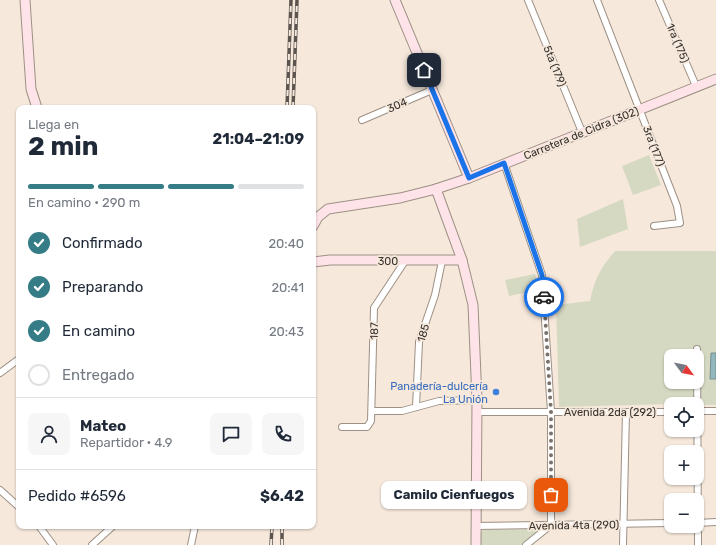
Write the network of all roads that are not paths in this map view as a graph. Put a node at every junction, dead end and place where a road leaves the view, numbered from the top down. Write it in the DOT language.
graph roads {
  1 [pos="25,0"];
  2 [pos="395,0"];
  3 [pos="528,0"];
  4 [pos="597,0"];
  5 [pos="659,0"];
  6 [pos="716,79"];
  7 [pos="696,86"];
  8 [pos="432,90"];
  9 [pos="36,105"];
  10 [pos="640,109"];
  11 [pos="362,120"];
  12 [pos="582,132"];
  13 [pos="504,163"];
  14 [pos="469,178"];
  15 [pos="436,189"];
  16 [pos="316,221"];
  17 [pos="654,226"];
  18 [pos="462,260"];
  19 [pos="405,261"];
  20 [pos="442,261"];
  21 [pos="316,262"];
  22 [pos="697,348"];
  23 [pos="16,362"];
  24 [pos="0,373"];
  25 [pos="697,397"];
  26 [pos="477,400"];
  27 [pos="416,407"];
  28 [pos="372,411"];
  29 [pos="716,411"];
  30 [pos="477,412"];
  31 [pos="551,412"];
  32 [pos="626,412"];
  33 [pos="664,412"];
  34 [pos="704,412"];
  35 [pos="342,426"];
  36 [pos="697,437"];
  37 [pos="0,490"];
  38 [pos="697,493"];
  39 [pos="16,504"];
  40 [pos="716,522"];
  41 [pos="664,523"];
  42 [pos="704,523"];
  43 [pos="624,524"];
  44 [pos="551,525"];
  45 [pos="476,526"];
  46 [pos="41,529"];
  47 [pos="110,529"];
  48 [pos="194,529"];
  49 [pos="697,533"];
  50 [pos="53,545"];
  51 [pos="92,545"];
  52 [pos="191,545"];
  53 [pos="476,545"];
  54 [pos="526,545"];
  55 [pos="623,545"];
  56 [pos="698,545"];
  1 -- 9 [label="street"];
  2 -- 8 [label="street"];
  3 -- 12 [label="street, 5ta (179)"];
  4 -- 10 [label="street, 3ra (177)"];
  5 -- 7 [label="street, 1ra (175)"];
  6 -- 7 [label="street, Carretera de Cidra (302)"];
  7 -- 10 [label="street, Carretera de Cidra (302)"];
  8 -- 11 [label="street, 304"];
  8 -- 14 [label="street"];
  10 -- 12 [label="street, Carretera de Cidra (302)"];
  10 -- 17 [label="street, 3ra (177)"];
  12 -- 13 [label="street, Carretera de Cidra (302)"];
  13 -- 14 [label="street, Carretera de Cidra (302)"];
  13 -- 31 [label="street"];
  14 -- 15 [label="street, Carretera de Cidra (302)"];
  15 -- 16 [label="street, Carretera de Cidra (302)"];
  15 -- 18 [label="street"];
  18 -- 20 [label="street, 300"];
  18 -- 26 [label="street"];
  19 -- 20 [label="street, 300"];
  19 -- 21 [label="street, 300"];
  19 -- 28 [label="street, 187"];
  20 -- 27 [label="street, 185"];
  22 -- 25 [label="street"];
  23 -- 24 [label="street"];
  26 -- 27 [label="street"];
  26 -- 30 [label="street"];
  27 -- 28 [label="street"];
  28 -- 35 [label="street"];
  29 -- 34 [label="street"];
  30 -- 31 [label="street, Avenida 2da (292)"];
  30 -- 45 [label="street"];
  31 -- 32 [label="street, Avenida 2da (292)"];
  31 -- 44 [label="street"];
  32 -- 33 [label="street, Avenida 2da (292)"];
  32 -- 43 [label="street"];
  36 -- 38 [label="street"];
  37 -- 39 [label="street"];
  40 -- 42 [label="street"];
  41 -- 43 [label="street, Avenida 4ta (290)"];
  43 -- 44 [label="street, Avenida 4ta (290)"];
  43 -- 55 [label="street"];
  44 -- 45 [label="street, Avenida 4ta (290)"];
  44 -- 54 [label="street"];
  45 -- 53 [label="street"];
  46 -- 50 [label="street"];
  47 -- 51 [label="street"];
  48 -- 52 [label="street"];
  49 -- 56 [label="street"];
}
